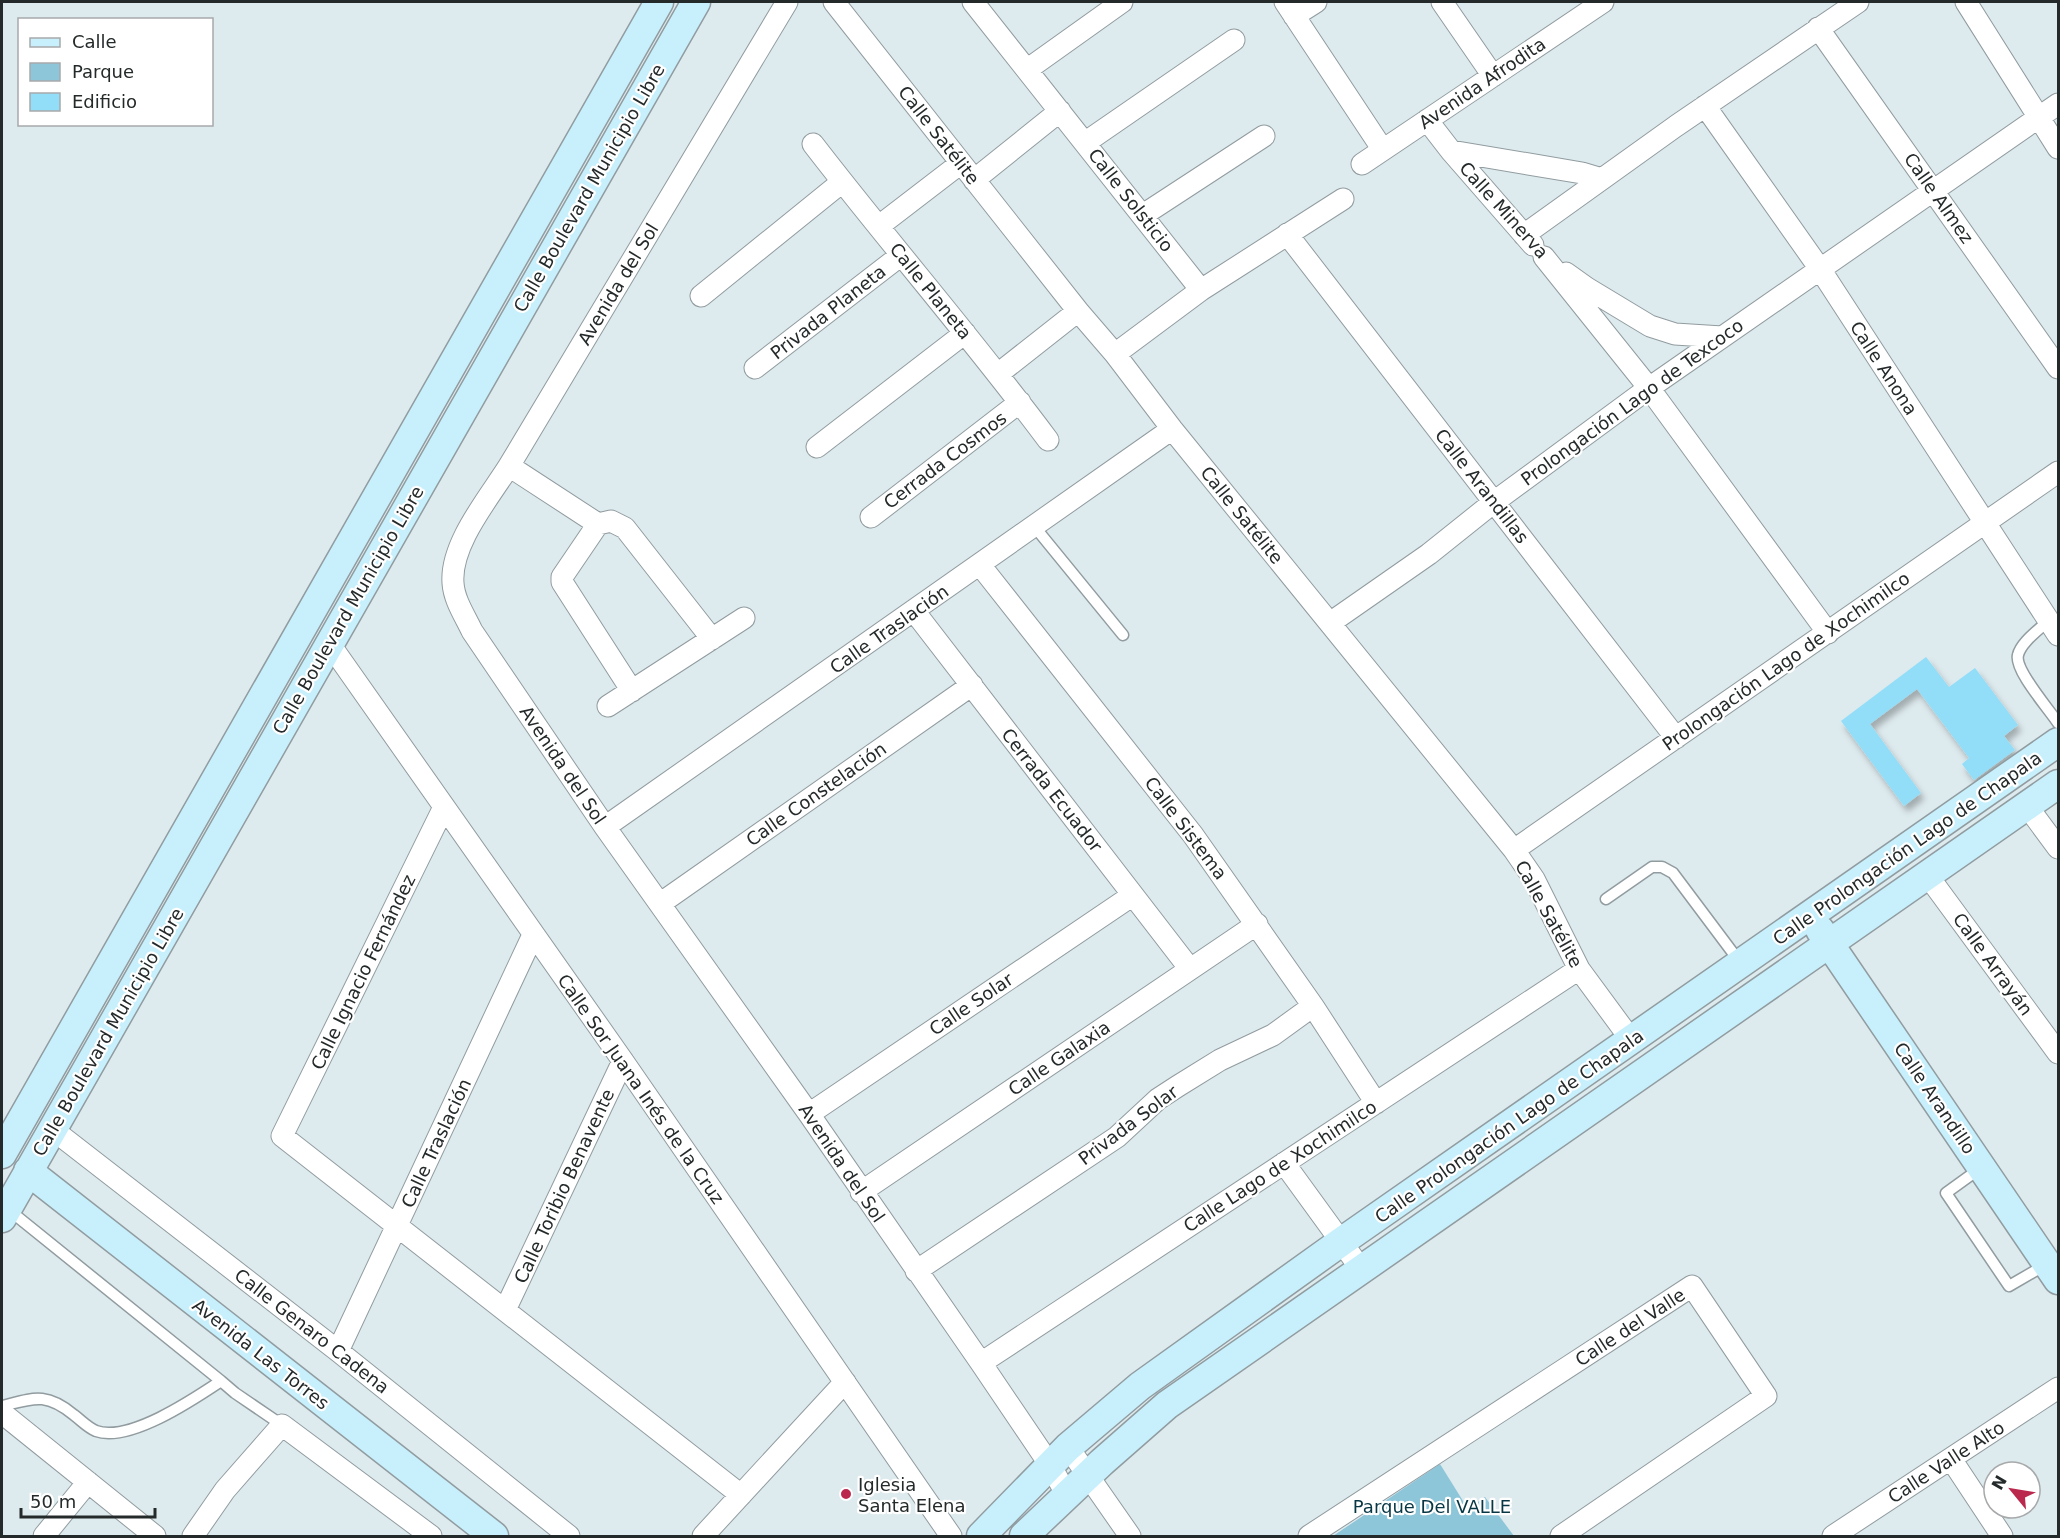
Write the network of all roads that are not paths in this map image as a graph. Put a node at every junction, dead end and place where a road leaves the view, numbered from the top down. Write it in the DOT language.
graph roads {
  1 [pos="659,2"];
  2 [pos="696,2"];
  3 [pos="787,2"];
  4 [pos="834,2"];
  5 [pos="974,2"];
  6 [pos="1122,2"];
  7 [pos="1316,2"];
  8 [pos="1442,2"];
  9 [pos="1603,2"];
  10 [pos="1858,2"];
  11 [pos="1966,2"];
  12 [pos="1290,9"];
  13 [pos="1818,28"];
  14 [pos="1234,40"];
  15 [pos="1028,69"];
  16 [pos="1493,76"];
  17 [pos="2058,104"];
  18 [pos="1704,106"];
  19 [pos="1060,111"];
  20 [pos="2038,118"];
  21 [pos="1427,120"];
  22 [pos="1264,136"];
  23 [pos="1086,142"];
  24 [pos="813,144"];
  25 [pos="2058,148"];
  26 [pos="1383,150"];
  27 [pos="1450,151"];
  28 [pos="961,163"];
  29 [pos="1362,164"];
  30 [pos="1602,179"];
  31 [pos="974,180"];
  32 [pos="842,182"];
  33 [pos="1934,191"];
  34 [pos="1343,199"];
  35 [pos="1143,215"];
  36 [pos="879,226"];
  37 [pos="1287,234"];
  38 [pos="1524,235"];
  39 [pos="900,256"];
  40 [pos="1544,256"];
  41 [pos="1820,269"];
  42 [pos="1202,290"];
  43 [pos="701,296"];
  44 [pos="1078,312"];
  45 [pos="965,333"];
  46 [pos="1722,337"];
  47 [pos="1115,354"];
  48 [pos="755,368"];
  49 [pos="2058,368"];
  50 [pos="998,374"];
  51 [pos="1649,388"];
  52 [pos="1020,402"];
  53 [pos="1172,429"];
  54 [pos="1048,440"];
  55 [pos="817,447"];
  56 [pos="509,466"];
  57 [pos="2058,472"];
  58 [pos="1494,502"];
  59 [pos="870,517"];
  60 [pos="598,524"];
  61 [pos="1985,524"];
  62 [pos="1034,526"];
  63 [pos="980,565"];
  64 [pos="915,611"];
  65 [pos="744,618"];
  66 [pos="1330,623"];
  67 [pos="2054,627"];
  68 [pos="1828,633"];
  69 [pos="1123,635"];
  70 [pos="712,639"];
  71 [pos="329,643"];
  72 [pos="972,685"];
  73 [pos="632,691"];
  74 [pos="608,706"];
  75 [pos="2058,723"];
  76 [pos="1676,738"];
  77 [pos="2058,742"];
  78 [pos="2058,784"];
  79 [pos="2027,806"];
  80 [pos="444,807"];
  81 [pos="605,827"];
  82 [pos="2058,848"];
  83 [pos="1514,850"];
  84 [pos="1928,876"];
  85 [pos="1133,895"];
  86 [pos="1606,899"];
  87 [pos="661,903"];
  88 [pos="1810,916"];
  89 [pos="1257,924"];
  90 [pos="533,935"];
  91 [pos="1830,945"];
  92 [pos="1742,964"];
  93 [pos="1190,969"];
  94 [pos="1579,969"];
  95 [pos="1313,1006"];
  96 [pos="1632,1041"];
  97 [pos="2058,1053"];
  98 [pos="622,1061"];
  99 [pos="1376,1103"];
  100 [pos="809,1114"];
  101 [pos="52,1129"];
  102 [pos="2,1154"];
  103 [pos="1284,1163"];
  104 [pos="1982,1167"];
  105 [pos="28,1171"];
  106 [pos="861,1192"];
  107 [pos="4,1213"];
  108 [pos="397,1226"];
  109 [pos="1341,1242"];
  110 [pos="1361,1269"];
  111 [pos="916,1271"];
  112 [pos="2053,1272"];
  113 [pos="505,1310"];
  114 [pos="338,1351"];
  115 [pos="981,1363"];
  116 [pos="221,1381"];
  117 [pos="845,1382"];
  118 [pos="2058,1388"];
  119 [pos="2,1406"];
  120 [pos="2,1413"];
  121 [pos="282,1425"];
  122 [pos="1059,1456"];
  123 [pos="1951,1459"];
  124 [pos="1087,1475"];
  125 [pos="88,1482"];
  126 [pos="741,1495"];
  127 [pos="1067,1495"];
  128 [pos="948,1535"];
  129 [pos="44,1536"];
  130 [pos="155,1536"];
  131 [pos="193,1536"];
  132 [pos="431,1536"];
  133 [pos="494,1536"];
  134 [pos="569,1536"];
  135 [pos="703,1536"];
  136 [pos="981,1536"];
  137 [pos="1023,1536"];
  138 [pos="1130,1536"];
  139 [pos="1309,1536"];
  140 [pos="1561,1536"];
  141 [pos="1833,1536"];
  142 [pos="2002,1536"];
  1 -- 102 [label="main road, Calle Boulevard Municipio Libre"];
  2 -- 71 [label="main road, Calle Boulevard Municipio Libre"];
  3 -- 56 [label="street, Avenida del Sol"];
  4 -- 28 [label="street, Calle Satélite"];
  5 -- 15 [label="street, Calle Solsticio"];
  6 -- 15 [label="street"];
  7 -- 12 [label="street"];
  8 -- 16 [label="street"];
  9 -- 16 [label="street, Avenida Afrodita"];
  10 -- 13 [label="street"];
  11 -- 20 [label="street"];
  12 -- 26 [label="street"];
  13 -- 18 [label="street"];
  13 -- 33 [label="street, Calle Almez"];
  14 -- 23 [label="street"];
  15 -- 19 [label="street, Calle Solsticio"];
  16 -- 21 [label="street, Avenida Afrodita"];
  17 -- 20 [label="street, Prolongación Lago de Texcoco"];
  18 -- 30 [label="street"];
  18 -- 41 [label="street, Calle Anona"];
  19 -- 23 [label="street, Calle Solsticio"];
  19 -- 31 [label="street"];
  20 -- 25 [label="street"];
  20 -- 33 [label="street, Prolongación Lago de Texcoco"];
  21 -- 26 [label="street, Avenida Afrodita"];
  21 -- 27 [label="street, Calle Minerva"];
  22 -- 35 [label="street"];
  23 -- 35 [label="street, Calle Solsticio"];
  24 -- 32 [label="street, Calle Planeta"];
  26 -- 29 [label="street, Avenida Afrodita"];
  27 -- 30 [label="street"];
  27 -- 38 [label="street, Calle Minerva"];
  28 -- 31 [label="street, Calle Satélite"];
  28 -- 36 [label="street"];
  30 -- 38 [label="street"];
  31 -- 44 [label="street, Calle Satélite"];
  32 -- 36 [label="street, Calle Planeta"];
  32 -- 43 [label="street"];
  33 -- 41 [label="street, Prolongación Lago de Texcoco"];
  33 -- 49 [label="street, Calle Almez"];
  34 -- 37 [label="street"];
  35 -- 42 [label="street, Calle Solsticio"];
  36 -- 39 [label="street, Calle Planeta"];
  37 -- 42 [label="street"];
  37 -- 58 [label="street, Calle Arandillas"];
  38 -- 40 [label="street, Calle Minerva"];
  39 -- 45 [label="street, Calle Planeta"];
  39 -- 48 [label="street, Privada Planeta"];
  40 -- 46 [label="street, Calle Minerva"];
  40 -- 51 [label="street"];
  41 -- 46 [label="street, Prolongación Lago de Texcoco"];
  41 -- 61 [label="street, Calle Anona"];
  42 -- 47 [label="street"];
  44 -- 47 [label="street, Calle Satélite"];
  44 -- 50 [label="street"];
  45 -- 50 [label="street, Calle Planeta"];
  45 -- 55 [label="street"];
  46 -- 51 [label="street, Prolongación Lago de Texcoco"];
  47 -- 53 [label="street, Calle Satélite"];
  50 -- 52 [label="street, Calle Planeta"];
  51 -- 58 [label="street, Prolongación Lago de Texcoco"];
  51 -- 68 [label="street"];
  52 -- 54 [label="street, Calle Planeta"];
  52 -- 59 [label="street, Cerrada Cosmos"];
  53 -- 62 [label="street, Calle Traslación"];
  53 -- 66 [label="street, Calle Satélite"];
  56 -- 60 [label="street"];
  56 -- 81 [label="street, Avenida del Sol"];
  57 -- 61 [label="street, Prolongación Lago de Xochimilco"];
  58 -- 66 [label="street, Prolongación Lago de Texcoco"];
  58 -- 76 [label="street, Calle Arandillas"];
  60 -- 70 [label="street"];
  60 -- 73 [label="street"];
  61 -- 67 [label="street, Calle Anona"];
  61 -- 68 [label="street, Prolongación Lago de Xochimilco"];
  62 -- 63 [label="street, Calle Traslación"];
  62 -- 69 [label="lane"];
  63 -- 64 [label="street, Calle Traslación"];
  63 -- 89 [label="street, Calle Sistema"];
  64 -- 72 [label="street, Cerrada Ecuador"];
  64 -- 81 [label="street, Calle Traslación"];
  65 -- 70 [label="street"];
  66 -- 83 [label="street, Calle Satélite"];
  67 -- 75 [label="lane"];
  68 -- 76 [label="street, Prolongación Lago de Xochimilco"];
  70 -- 73 [label="street"];
  71 -- 80 [label="street, Calle Sor Juana Inés de la Cruz"];
  71 -- 101 [label="main road, Calle Boulevard Municipio Libre"];
  72 -- 85 [label="street, Cerrada Ecuador"];
  72 -- 87 [label="street, Calle Constelación"];
  73 -- 74 [label="street"];
  76 -- 83 [label="street, Prolongación Lago de Xochimilco"];
  77 -- 88 [label="main road, Calle Prolongación Lago de Chapala"];
  78 -- 79 [label="main road, Calle Prolongación Lago de Chapala"];
  79 -- 82 [label="street"];
  79 -- 84 [label="main road, Calle Prolongación Lago de Chapala"];
  80 -- 90 [label="street, Calle Sor Juana Inés de la Cruz"];
  80 -- 108 [label="street, Calle Ignacio Fernández"];
  81 -- 87 [label="street, Avenida del Sol"];
  83 -- 94 [label="street, Calle Satélite"];
  84 -- 91 [label="main road, Calle Prolongación Lago de Chapala"];
  84 -- 97 [label="street, Calle Arrayán"];
  85 -- 93 [label="street, Cerrada Ecuador"];
  85 -- 100 [label="street, Calle Solar"];
  86 -- 92 [label="lane"];
  87 -- 100 [label="street, Avenida del Sol"];
  88 -- 91 [label="main road, Calle Arandillo"];
  88 -- 92 [label="main road, Calle Prolongación Lago de Chapala"];
  89 -- 93 [label="street, Calle Galaxia"];
  89 -- 95 [label="street, Calle Sistema"];
  90 -- 98 [label="street, Calle Sor Juana Inés de la Cruz"];
  90 -- 108 [label="street, Calle Traslación"];
  91 -- 104 [label="main road, Calle Arandillo"];
  91 -- 110 [label="main road, Calle Prolongación Lago de Chapala"];
  92 -- 96 [label="main road, Calle Prolongación Lago de Chapala"];
  93 -- 106 [label="street, Calle Galaxia"];
  94 -- 96 [label="street, Calle Satélite"];
  94 -- 99 [label="street, Calle Lago de Xochimilco"];
  95 -- 99 [label="street, Calle Sistema"];
  95 -- 111 [label="street, Privada Solar"];
  96 -- 109 [label="main road, Calle Prolongación Lago de Chapala"];
  98 -- 113 [label="street, Calle Toribio Benavente"];
  98 -- 117 [label="street, Calle Sor Juana Inés de la Cruz"];
  99 -- 103 [label="street, Calle Lago de Xochimilco"];
  100 -- 106 [label="street, Avenida del Sol"];
  101 -- 105 [label="main road, Calle Boulevard Municipio Libre"];
  101 -- 114 [label="street, Calle Genaro Cadena"];
  103 -- 109 [label="street"];
  103 -- 115 [label="street, Calle Lago de Xochimilco"];
  104 -- 112 [label="main road, Calle Arandillo"];
  104 -- 112 [label="lane"];
  105 -- 107 [label="main road, Calle Boulevard Municipio Libre"];
  105 -- 133 [label="main road, Avenida Las Torres"];
  106 -- 111 [label="street, Avenida del Sol"];
  107 -- 116 [label="lane"];
  108 -- 113 [label="street"];
  108 -- 114 [label="street, Calle Traslación"];
  109 -- 110 [label="street"];
  109 -- 122 [label="main road, Calle Prolongación Lago de Chapala"];
  110 -- 124 [label="main road, Calle Prolongación Lago de Chapala"];
  111 -- 115 [label="street, Avenida del Sol"];
  113 -- 126 [label="street"];
  114 -- 134 [label="street, Calle Genaro Cadena"];
  115 -- 122 [label="street, Avenida del Sol"];
  116 -- 119 [label="lane"];
  116 -- 121 [label="lane"];
  117 -- 126 [label="street"];
  117 -- 128 [label="street, Calle Sor Juana Inés de la Cruz"];
  118 -- 123 [label="street, Calle Valle Alto"];
  120 -- 125 [label="street"];
  121 -- 131 [label="street"];
  121 -- 132 [label="street"];
  122 -- 124 [label="street"];
  122 -- 127 [label="street, Avenida del Sol"];
  122 -- 136 [label="main road, Calle Prolongación Lago de Chapala"];
  123 -- 141 [label="street, Calle Valle Alto"];
  123 -- 142 [label="street"];
  124 -- 127 [label="main road, Calle Prolongación Lago de Chapala"];
  124 -- 138 [label="street"];
  125 -- 129 [label="street"];
  125 -- 130 [label="street"];
  126 -- 135 [label="street"];
  127 -- 137 [label="main road, Calle Prolongación Lago de Chapala"];
  139 -- 140 [label="street, Calle del Valle"];
}
